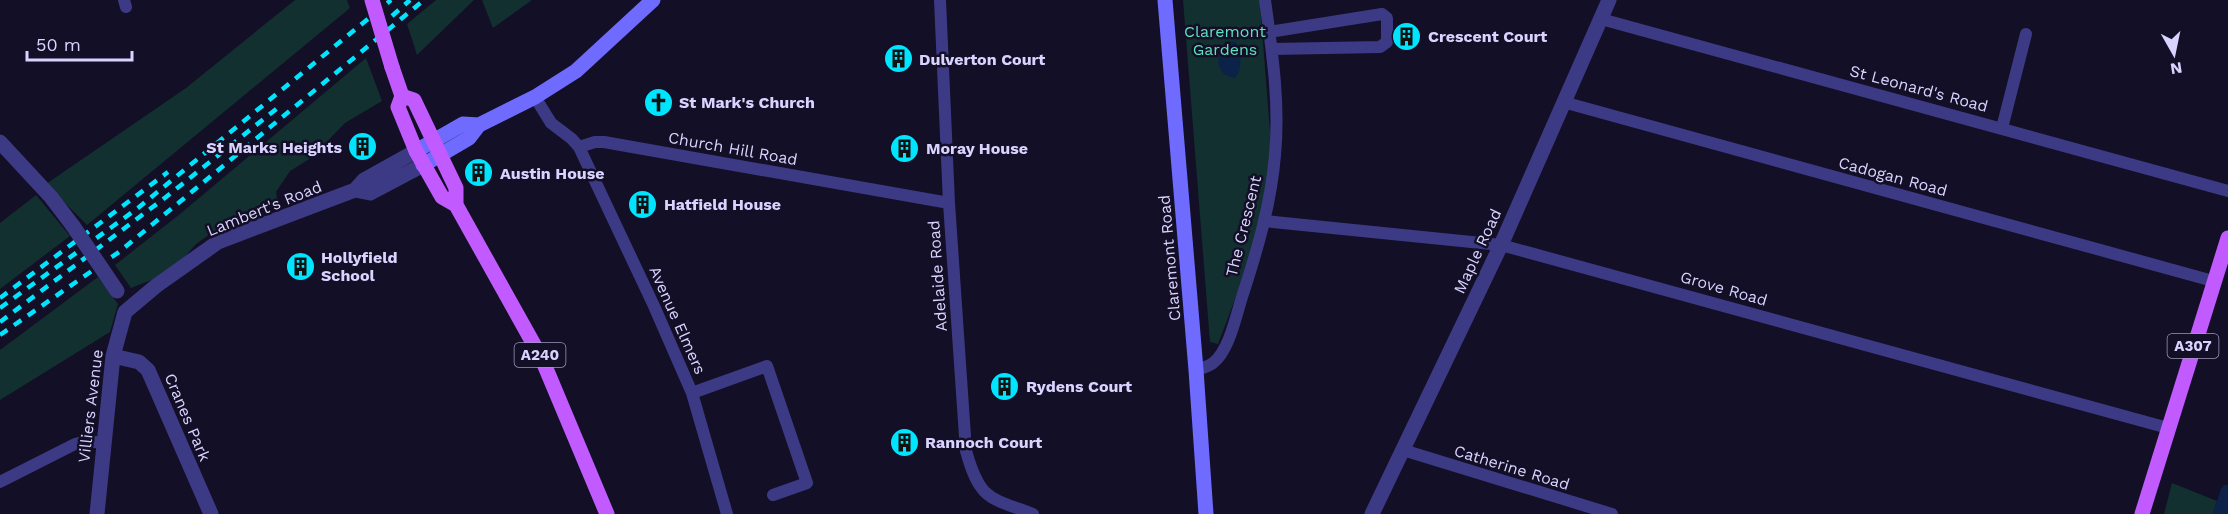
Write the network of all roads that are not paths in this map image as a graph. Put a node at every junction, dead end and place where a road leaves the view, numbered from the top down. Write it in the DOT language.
graph roads {
  1 [pos="372,0"];
  2 [pos="653,0"];
  3 [pos="940,0"];
  4 [pos="1165,0"];
  5 [pos="1265,0"];
  6 [pos="1609,0"];
  7 [pos="1601,19"];
  8 [pos="1269,32"];
  9 [pos="2026,34"];
  10 [pos="1272,49"];
  11 [pos="402,96"];
  12 [pos="535,97"];
  13 [pos="1563,102"];
  14 [pos="479,124"];
  15 [pos="2002,128"];
  16 [pos="433,141"];
  17 [pos="0,142"];
  18 [pos="579,147"];
  19 [pos="416,151"];
  20 [pos="440,156"];
  21 [pos="423,165"];
  22 [pos="355,190"];
  23 [pos="2228,191"];
  24 [pos="949,203"];
  25 [pos="456,205"];
  26 [pos="1264,221"];
  27 [pos="2228,238"];
  28 [pos="1501,245"];
  29 [pos="2214,281"];
  30 [pos="130,306"];
  31 [pos="113,356"];
  32 [pos="1197,370"];
  33 [pos="692,393"];
  34 [pos="2168,428"];
  35 [pos="103,443"];
  36 [pos="1403,450"];
  37 [pos="0,482"];
  38 [pos="773,495"];
  39 [pos="97,514"];
  40 [pos="211,514"];
  41 [pos="607,514"];
  42 [pos="727,514"];
  43 [pos="1033,514"];
  44 [pos="1206,514"];
  45 [pos="1372,514"];
  46 [pos="1612,514"];
  47 [pos="2142,514"];
  1 -- 11 [label="main road, A240, bridge"];
  2 -- 12 [label="main road"];
  3 -- 24 [label="street, Adelaide Road"];
  4 -- 32 [label="main road, Claremont Road"];
  5 -- 8 [label="street, The Crescent"];
  6 -- 7 [label="street, Maple Road"];
  7 -- 13 [label="street, Maple Road"];
  7 -- 15 [label="street, St Leonard's Road"];
  8 -- 10 [label="street, The Crescent"];
  8 -- 10 [label="street"];
  9 -- 15 [label="street"];
  10 -- 26 [label="street, The Crescent"];
  11 -- 16 [label="main road, A240"];
  11 -- 19 [label="main road, A240"];
  12 -- 14 [label="main road"];
  12 -- 18 [label="street"];
  13 -- 28 [label="street, Maple Road"];
  13 -- 29 [label="street, Cadogan Road"];
  14 -- 16 [label="main road"];
  14 -- 20 [label="main road"];
  15 -- 23 [label="street, St Leonard's Road"];
  16 -- 19 [label="main road"];
  16 -- 20 [label="main road, A240"];
  17 -- 30 [label="street, bridge"];
  18 -- 24 [label="street, Church Hill Road"];
  18 -- 33 [label="street, Avenue Elmers"];
  19 -- 21 [label="main road, A240"];
  19 -- 22 [label="street, Lambert's Road"];
  20 -- 21 [label="main road"];
  20 -- 25 [label="main road, A240"];
  21 -- 22 [label="street, Lambert's Road"];
  21 -- 25 [label="main road, A240"];
  22 -- 30 [label="street, Lambert's Road"];
  24 -- 43 [label="street, Adelaide Road"];
  25 -- 41 [label="main road, A240"];
  26 -- 28 [label="street, Grove Road"];
  26 -- 32 [label="street, The Crescent"];
  27 -- 29 [label="main road, A307"];
  28 -- 34 [label="street, Grove Road"];
  28 -- 36 [label="street, Maple Road"];
  29 -- 34 [label="main road, A307"];
  30 -- 31 [label="street, Villiers Avenue"];
  31 -- 35 [label="street, Villiers Avenue"];
  31 -- 40 [label="street, Cranes Park"];
  32 -- 44 [label="main road, Claremont Road"];
  33 -- 38 [label="street"];
  33 -- 42 [label="street, Avenue Elmers"];
  34 -- 47 [label="main road, A307"];
  35 -- 37 [label="street"];
  35 -- 39 [label="street, Villiers Avenue"];
  36 -- 45 [label="street, Maple Road"];
  36 -- 46 [label="street, Catherine Road"];
}
